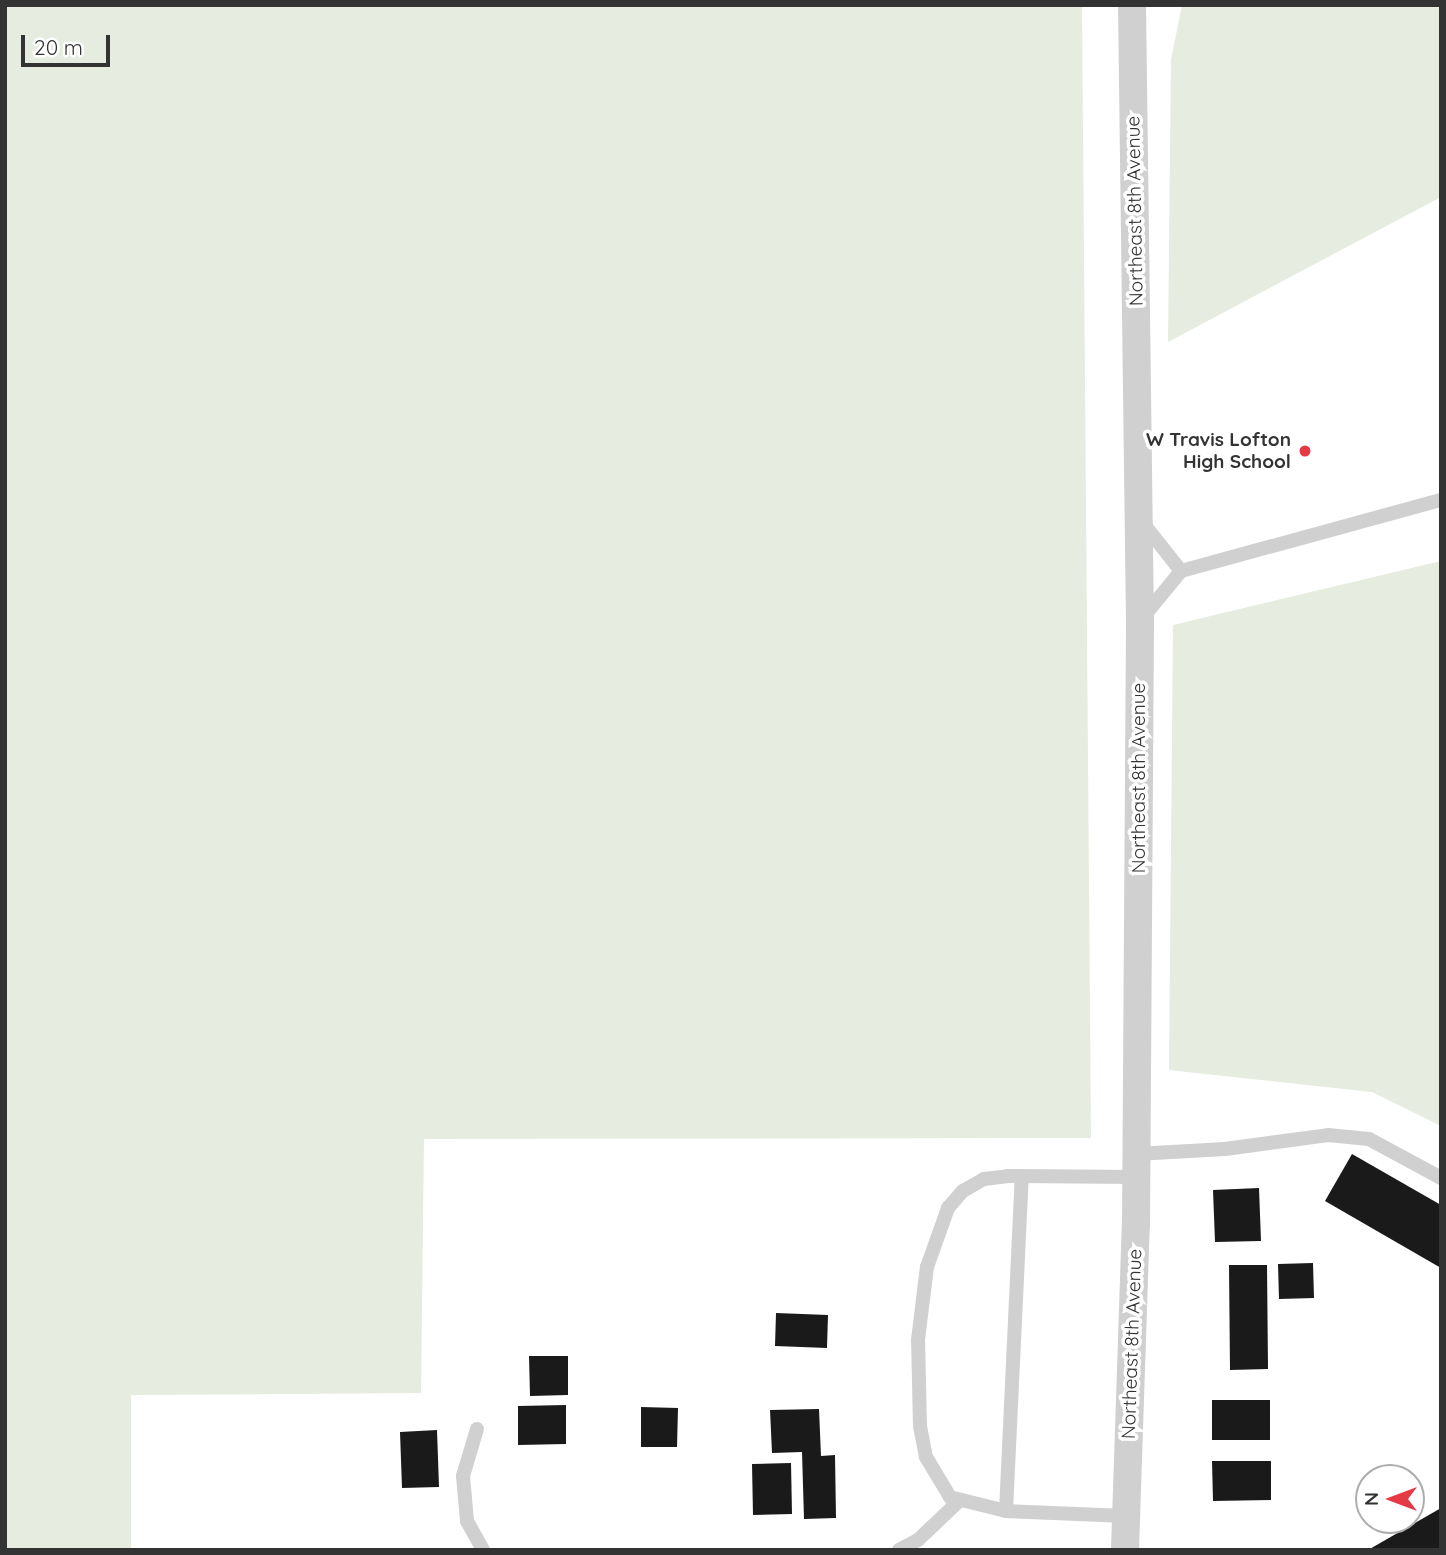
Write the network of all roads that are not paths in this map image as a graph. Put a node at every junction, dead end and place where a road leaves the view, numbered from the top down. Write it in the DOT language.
graph roads {
  1 [pos="1134,10"];
  2 [pos="1441,500"];
  3 [pos="1139,516"];
  4 [pos="1181,572"];
  5 [pos="1140,622"];
  6 [pos="1136,1166"];
  7 [pos="1023,1176"];
  8 [pos="1441,1178"];
  9 [pos="477,1429"];
  10 [pos="960,1500"];
  11 [pos="1006,1511"];
  12 [pos="1126,1516"];
  13 [pos="483,1550"];
  14 [pos="899,1550"];
  15 [pos="1125,1550"];
  1 -- 3 [label="street, Northeast 8th Avenue"];
  2 -- 4 [label="lane"];
  3 -- 4 [label="lane"];
  3 -- 5 [label="street, Northeast 8th Avenue"];
  4 -- 5 [label="lane"];
  5 -- 6 [label="street, Northeast 8th Avenue"];
  6 -- 7 [label="lane"];
  6 -- 8 [label="lane"];
  6 -- 12 [label="street, Northeast 8th Avenue"];
  7 -- 10 [label="lane"];
  7 -- 11 [label="lane"];
  9 -- 13 [label="lane"];
  10 -- 11 [label="lane"];
  10 -- 14 [label="lane"];
  11 -- 12 [label="lane"];
  12 -- 15 [label="street, Northeast 8th Avenue"];
}
